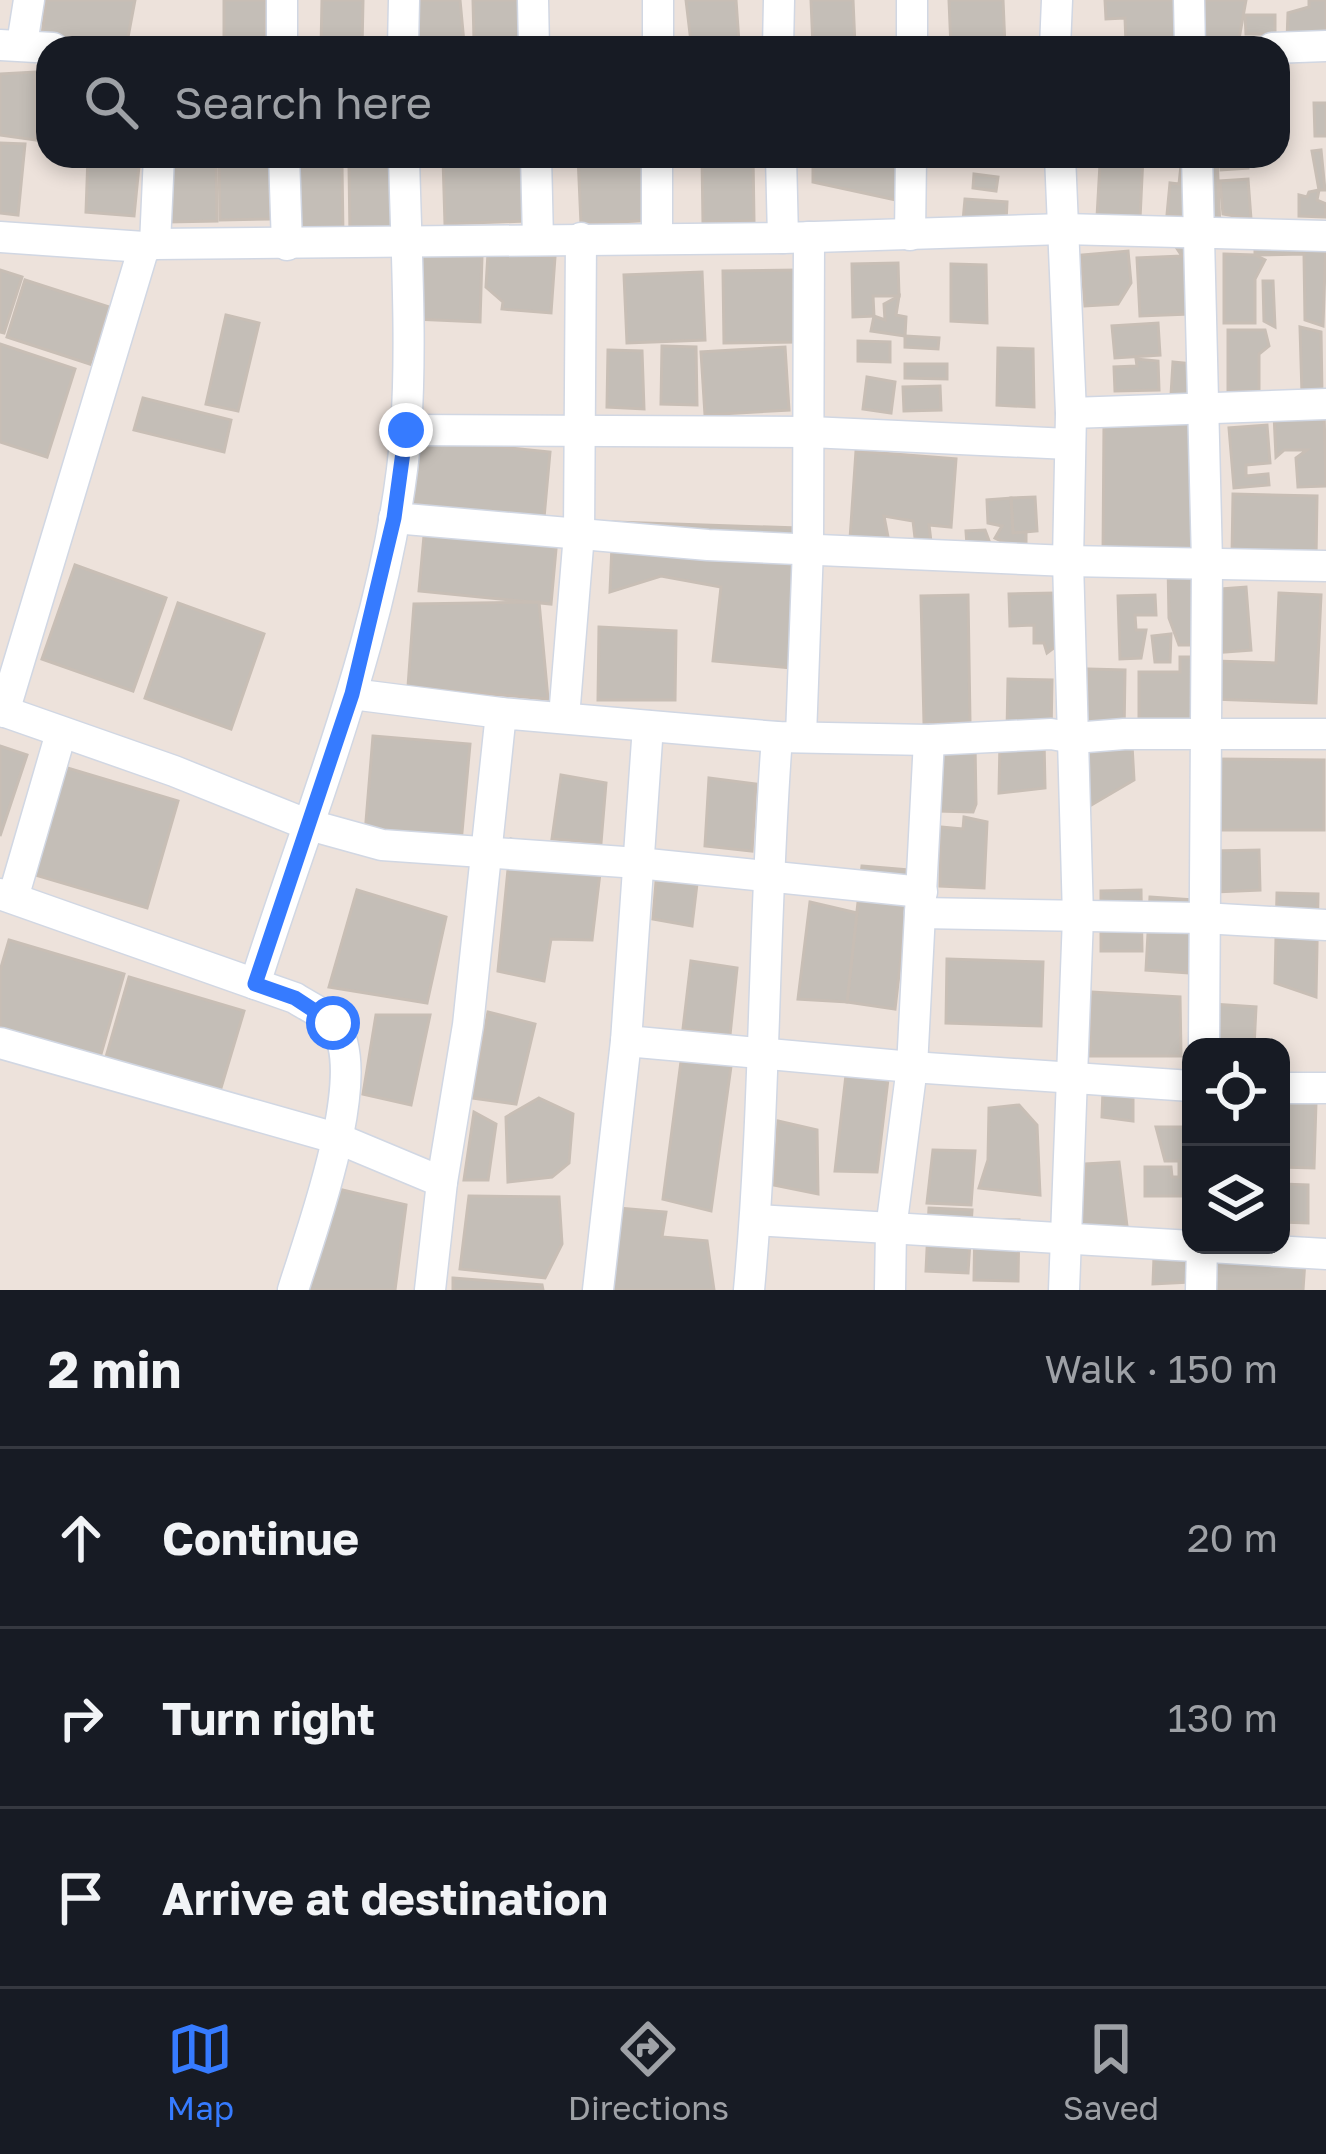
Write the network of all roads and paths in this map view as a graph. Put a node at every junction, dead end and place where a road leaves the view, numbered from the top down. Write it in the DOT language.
graph roads {
  1 [pos="29,0"];
  2 [pos="282,0"];
  3 [pos="404,0"];
  4 [pos="533,0"];
  5 [pos="658,0"];
  6 [pos="779,0"];
  7 [pos="912,0"];
  8 [pos="1057,0"];
  9 [pos="1189,0"];
  10 [pos="281,36"];
  11 [pos="403,36"];
  12 [pos="534,36"];
  13 [pos="658,36"];
  14 [pos="778,36"];
  15 [pos="912,36"];
  16 [pos="1056,36"];
  17 [pos="1190,36"];
  18 [pos="25,46"];
  19 [pos="1326,46"];
  20 [pos="1290,47"];
  21 [pos="158,168"];
  22 [pos="284,168"];
  23 [pos="404,168"];
  24 [pos="536,168"];
  25 [pos="657,168"];
  26 [pos="783,168"];
  27 [pos="910,168"];
  28 [pos="1061,168"];
  29 [pos="1196,168"];
  30 [pos="1064,230"];
  31 [pos="1196,230"];
  32 [pos="910,235"];
  33 [pos="1326,236"];
  34 [pos="0,237"];
  35 [pos="796,237"];
  36 [pos="581,238"];
  37 [pos="657,239"];
  38 [pos="538,240"];
  39 [pos="406,242"];
  40 [pos="286,245"];
  41 [pos="150,246"];
  42 [pos="1326,404"];
  43 [pos="1201,410"];
  44 [pos="1070,428"];
  45 [pos="406,430"];
  46 [pos="581,430"];
  47 [pos="810,432"];
  48 [pos="394,518"];
  49 [pos="579,534"];
  50 [pos="808,548"];
  51 [pos="1068,561"];
  52 [pos="1207,562"];
  53 [pos="1326,566"];
  54 [pos="352,694"];
  55 [pos="2,711"];
  56 [pos="501,713"];
  57 [pos="564,717"];
  58 [pos="648,726"];
  59 [pos="61,733"];
  60 [pos="1326,734"];
  61 [pos="789,736"];
  62 [pos="1204,736"];
  63 [pos="1074,738"];
  64 [pos="928,740"];
  65 [pos="306,824"];
  66 [pos="488,854"];
  67 [pos="638,863"];
  68 [pos="766,877"];
  69 [pos="6,896"];
  70 [pos="921,903"];
  71 [pos="1078,917"];
  72 [pos="1204,918"];
  73 [pos="1326,925"];
  74 [pos="255,984"];
  75 [pos="1204,1038"];
  76 [pos="626,1041"];
  77 [pos="0,1043"];
  78 [pos="760,1052"];
  79 [pos="912,1067"];
  80 [pos="1072,1076"];
  81 [pos="1182,1085"];
  82 [pos="1290,1088"];
  83 [pos="1326,1088"];
  84 [pos="339,1139"];
  85 [pos="442,1182"];
  86 [pos="756,1220"];
  87 [pos="891,1228"];
  88 [pos="1065,1241"];
  89 [pos="1182,1246"];
  90 [pos="1290,1252"];
  91 [pos="1202,1254"];
  92 [pos="1326,1254"];
  93 [pos="293,1290"];
  94 [pos="430,1290"];
  95 [pos="598,1290"];
  96 [pos="749,1290"];
  97 [pos="890,1290"];
  98 [pos="1064,1290"];
  99 [pos="1201,1290"];
  1 -- 18 [label="street"];
  2 -- 10 [label="street"];
  3 -- 11 [label="street"];
  4 -- 12 [label="street"];
  5 -- 13 [label="street"];
  6 -- 14 [label="street"];
  7 -- 15 [label="street"];
  8 -- 16 [label="street"];
  9 -- 17 [label="street"];
  19 -- 20 [label="street"];
  21 -- 41 [label="street"];
  22 -- 40 [label="street"];
  23 -- 39 [label="street"];
  24 -- 38 [label="street"];
  25 -- 37 [label="street"];
  26 -- 35 [label="street"];
  27 -- 32 [label="street"];
  28 -- 30 [label="street"];
  29 -- 31 [label="street"];
  30 -- 31 [label="street"];
  30 -- 32 [label="street"];
  30 -- 44 [label="street"];
  31 -- 33 [label="street"];
  31 -- 43 [label="street"];
  32 -- 35 [label="street"];
  34 -- 41 [label="street"];
  35 -- 37 [label="street"];
  35 -- 47 [label="street"];
  36 -- 37 [label="street"];
  36 -- 38 [label="street"];
  36 -- 46 [label="street"];
  38 -- 39 [label="street"];
  39 -- 40 [label="street"];
  39 -- 45 [label="street"];
  40 -- 41 [label="street"];
  41 -- 55 [label="street"];
  42 -- 43 [label="street"];
  43 -- 44 [label="street"];
  43 -- 52 [label="street"];
  44 -- 47 [label="street"];
  44 -- 51 [label="street"];
  45 -- 46 [label="street"];
  45 -- 48 [label="street"];
  46 -- 47 [label="street"];
  46 -- 49 [label="street"];
  47 -- 50 [label="street"];
  48 -- 49 [label="street"];
  48 -- 54 [label="street"];
  49 -- 50 [label="street"];
  49 -- 57 [label="street"];
  50 -- 51 [label="street"];
  50 -- 61 [label="street"];
  51 -- 52 [label="street"];
  51 -- 63 [label="street"];
  52 -- 53 [label="street"];
  52 -- 62 [label="street"];
  54 -- 56 [label="street"];
  54 -- 65 [label="street"];
  55 -- 59 [label="street"];
  56 -- 57 [label="street"];
  56 -- 66 [label="street"];
  57 -- 58 [label="street"];
  58 -- 61 [label="street"];
  58 -- 67 [label="street"];
  59 -- 65 [label="street"];
  59 -- 69 [label="street"];
  60 -- 62 [label="street"];
  61 -- 64 [label="street"];
  61 -- 68 [label="street"];
  62 -- 63 [label="street"];
  62 -- 72 [label="street"];
  63 -- 64 [label="street"];
  63 -- 71 [label="street"];
  64 -- 70 [label="street"];
  65 -- 66 [label="street"];
  65 -- 74 [label="street"];
  66 -- 67 [label="street"];
  66 -- 85 [label="street"];
  67 -- 68 [label="street"];
  67 -- 76 [label="street"];
  68 -- 70 [label="street"];
  68 -- 78 [label="street"];
  69 -- 74 [label="street"];
  70 -- 71 [label="street"];
  70 -- 79 [label="street"];
  71 -- 72 [label="street"];
  71 -- 80 [label="street"];
  72 -- 73 [label="street"];
  72 -- 75 [label="street"];
  74 -- 84 [label="street"];
  76 -- 78 [label="street"];
  76 -- 95 [label="street"];
  77 -- 84 [label="street"];
  78 -- 79 [label="street"];
  78 -- 86 [label="street"];
  79 -- 80 [label="street"];
  79 -- 87 [label="street"];
  80 -- 81 [label="street"];
  80 -- 88 [label="street"];
  82 -- 83 [label="street"];
  84 -- 85 [label="street"];
  84 -- 93 [label="street"];
  85 -- 94 [label="street"];
  86 -- 87 [label="street"];
  86 -- 96 [label="street"];
  87 -- 88 [label="street"];
  87 -- 97 [label="street"];
  88 -- 89 [label="street"];
  88 -- 98 [label="street"];
  90 -- 92 [label="street"];
  91 -- 99 [label="street"];
}
